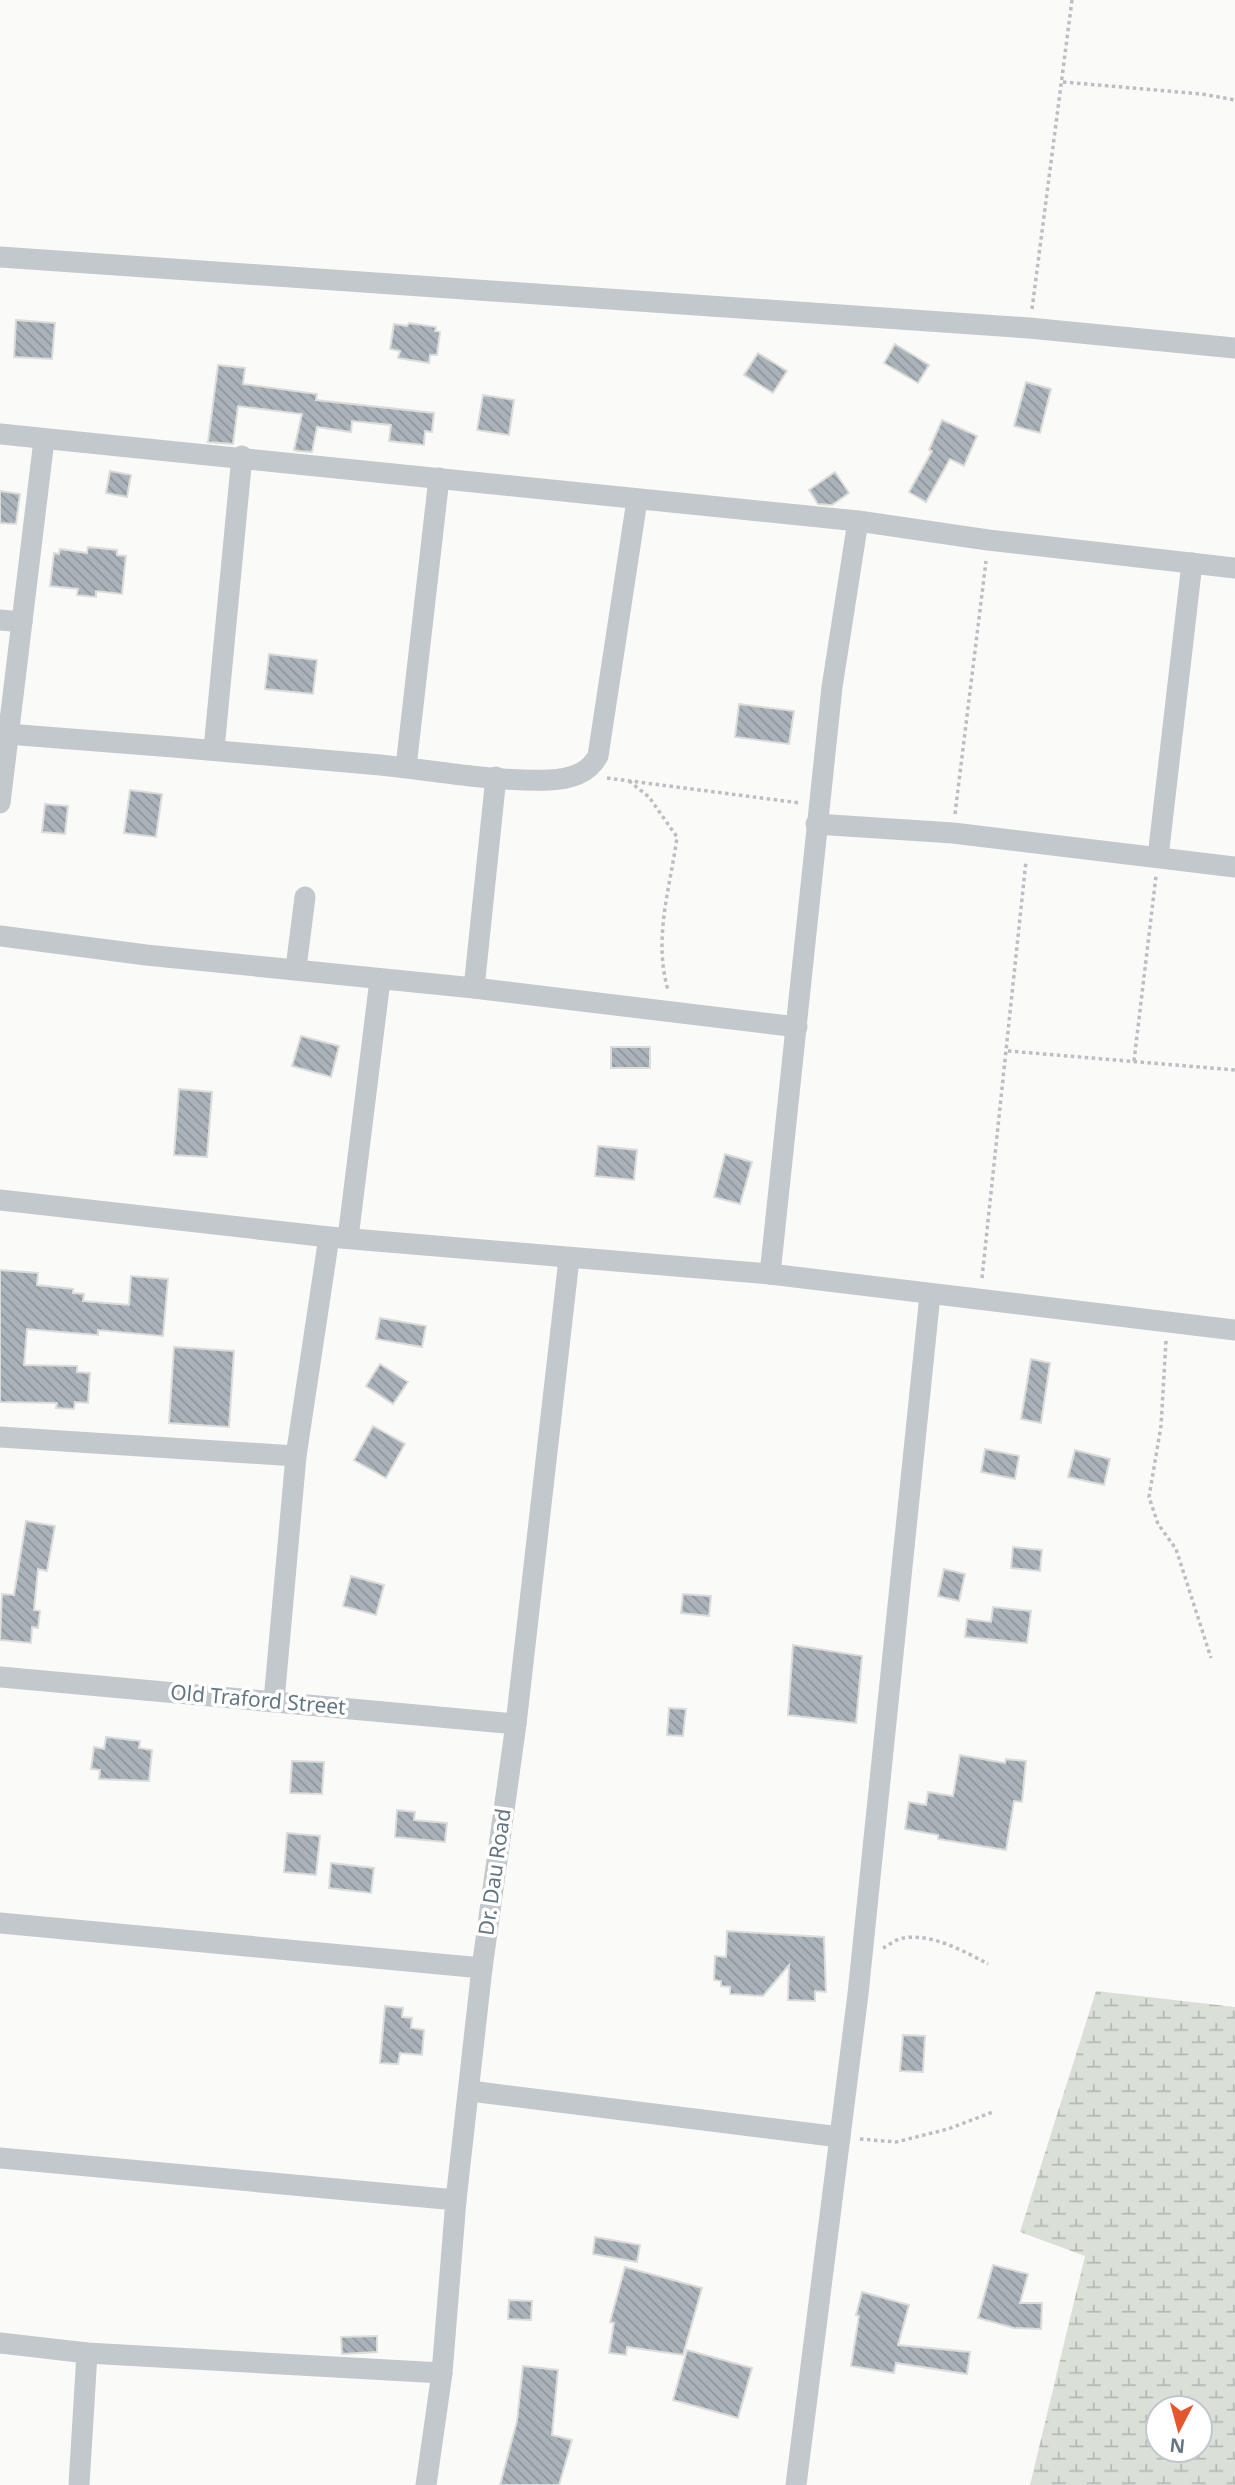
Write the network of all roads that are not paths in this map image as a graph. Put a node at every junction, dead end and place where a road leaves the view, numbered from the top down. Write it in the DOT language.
graph roads {
  1 [pos="0,257"];
  2 [pos="1235,348"];
  3 [pos="0,434"];
  4 [pos="44,440"];
  5 [pos="242,456"];
  6 [pos="439,478"];
  7 [pos="638,500"];
  8 [pos="858,521"];
  9 [pos="1192,563"];
  10 [pos="1235,568"];
  11 [pos="0,620"];
  12 [pos="22,622"];
  13 [pos="7,734"];
  14 [pos="214,749"];
  15 [pos="406,768"];
  16 [pos="496,777"];
  17 [pos="0,803"];
  18 [pos="818,815"];
  19 [pos="1158,857"];
  20 [pos="1235,867"];
  21 [pos="305,897"];
  22 [pos="0,936"];
  23 [pos="296,968"];
  24 [pos="380,980"];
  25 [pos="474,988"];
  26 [pos="797,1027"];
  27 [pos="0,1200"];
  28 [pos="339,1237"];
  29 [pos="569,1259"];
  30 [pos="770,1275"];
  31 [pos="930,1295"];
  32 [pos="1235,1330"];
  33 [pos="0,1437"];
  34 [pos="296,1456"];
  35 [pos="0,1677"];
  36 [pos="274,1701"];
  37 [pos="516,1724"];
  38 [pos="0,1923"];
  39 [pos="482,1968"];
  40 [pos="470,2091"];
  41 [pos="840,2137"];
  42 [pos="0,2158"];
  43 [pos="456,2200"];
  44 [pos="0,2343"];
  45 [pos="87,2353"];
  46 [pos="442,2373"];
  47 [pos="79,2485"];
  48 [pos="426,2485"];
  49 [pos="796,2485"];
  1 -- 2 [label="street"];
  3 -- 4 [label="street"];
  4 -- 5 [label="street"];
  4 -- 12 [label="street"];
  5 -- 6 [label="street"];
  5 -- 14 [label="street"];
  6 -- 7 [label="street"];
  6 -- 15 [label="street"];
  7 -- 8 [label="street"];
  7 -- 16 [label="street"];
  8 -- 9 [label="street"];
  8 -- 18 [label="street"];
  9 -- 10 [label="street"];
  9 -- 19 [label="street"];
  11 -- 12 [label="street"];
  12 -- 13 [label="street"];
  13 -- 14 [label="street"];
  13 -- 17 [label="street"];
  14 -- 15 [label="street"];
  15 -- 16 [label="street"];
  16 -- 25 [label="street"];
  18 -- 19 [label="street"];
  18 -- 26 [label="street"];
  19 -- 20 [label="street"];
  21 -- 23 [label="street"];
  22 -- 23 [label="street"];
  23 -- 24 [label="street"];
  24 -- 25 [label="street"];
  24 -- 28 [label="street"];
  25 -- 26 [label="street"];
  26 -- 30 [label="street"];
  27 -- 28 [label="street"];
  28 -- 29 [label="street"];
  28 -- 34 [label="street"];
  29 -- 30 [label="street"];
  29 -- 37 [label="street, Dr. Dau Road"];
  30 -- 31 [label="street"];
  31 -- 32 [label="street"];
  31 -- 41 [label="street"];
  33 -- 34 [label="street"];
  34 -- 36 [label="street"];
  35 -- 36 [label="street, Old Traford Street"];
  36 -- 37 [label="street, Old Traford Street"];
  37 -- 39 [label="street, Dr. Dau Road"];
  38 -- 39 [label="street"];
  39 -- 40 [label="street, Dr. Dau Road"];
  40 -- 41 [label="street"];
  40 -- 43 [label="street, Dr. Dau Road"];
  41 -- 49 [label="street"];
  42 -- 43 [label="street"];
  43 -- 46 [label="street, Dr. Dau Road"];
  44 -- 45 [label="street"];
  45 -- 46 [label="street"];
  45 -- 47 [label="street"];
  46 -- 48 [label="street, Dr. Dau Road"];
}
